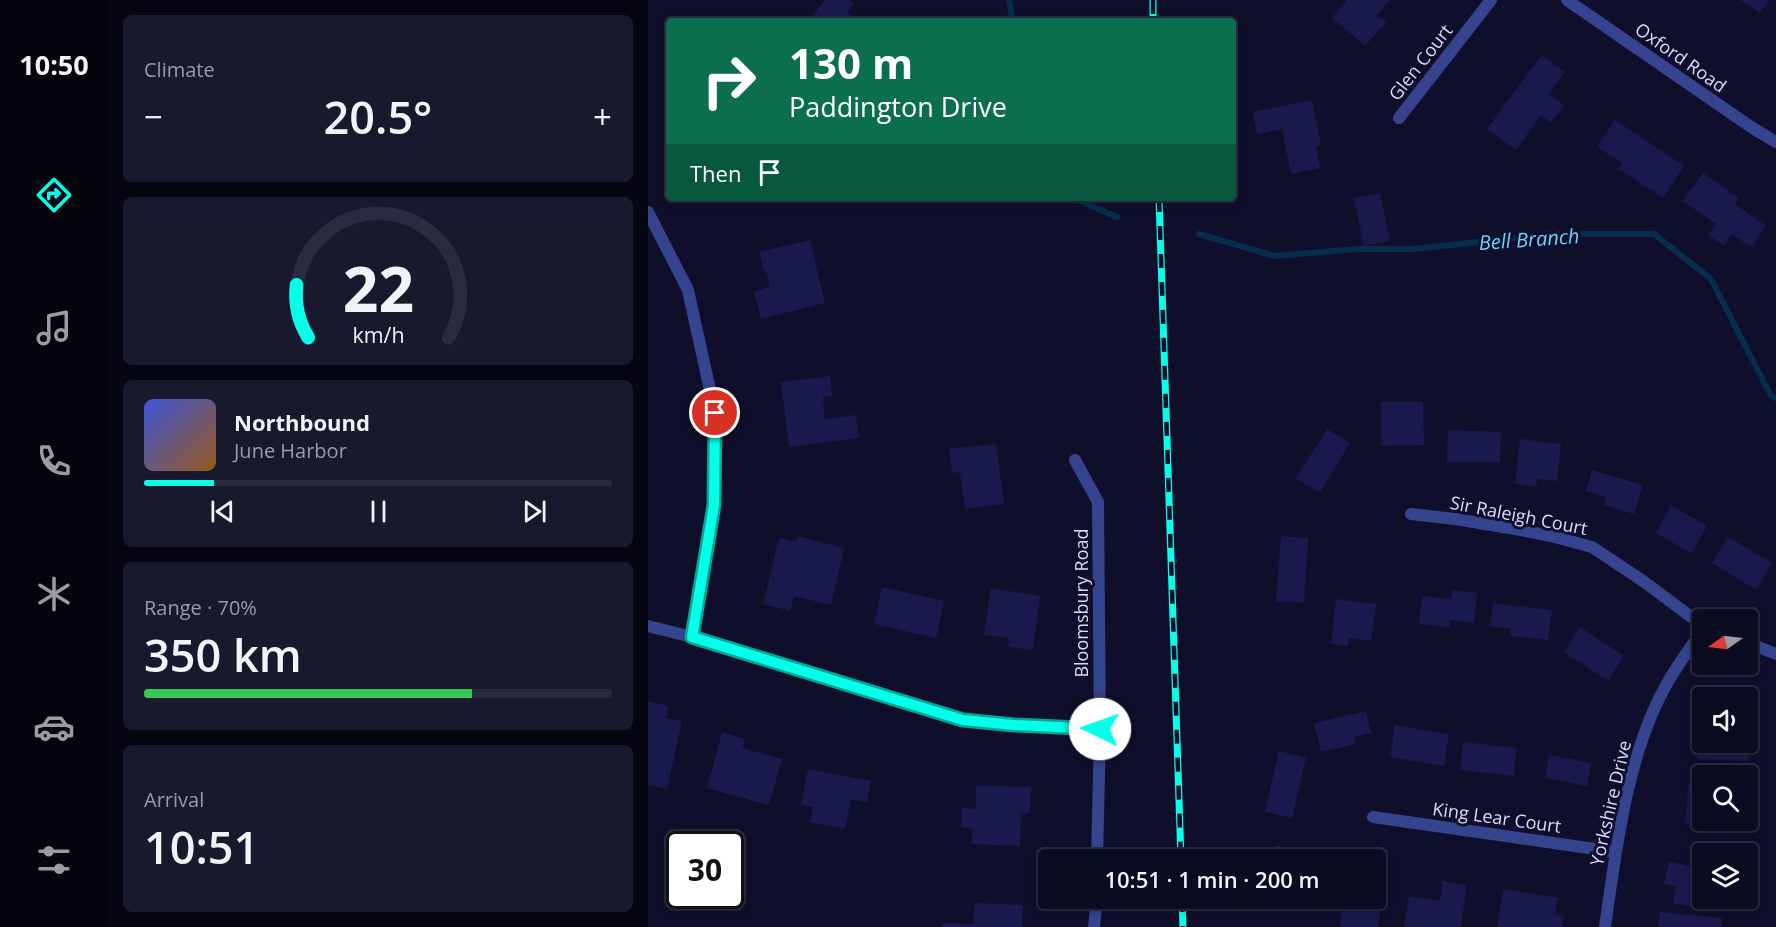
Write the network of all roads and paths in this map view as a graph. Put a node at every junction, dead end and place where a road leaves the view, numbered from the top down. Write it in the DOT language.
graph roads {
  1 [pos="1491,0"];
  2 [pos="1567,0"];
  3 [pos="1399,118"];
  4 [pos="1776,142"];
  5 [pos="648,212"];
  6 [pos="1075,460"];
  7 [pos="1411,513"];
  8 [pos="1692,618"];
  9 [pos="648,626"];
  10 [pos="692,637"];
  11 [pos="1692,645"];
  12 [pos="1758,647"];
  13 [pos="1776,654"];
  14 [pos="1100,729"];
  15 [pos="1373,817"];
  16 [pos="1097,849"];
  17 [pos="1616,852"];
  18 [pos="1096,909"];
  19 [pos="1094,927"];
  20 [pos="1605,927"];
  1 -- 3 [label="street, Glen Court"];
  2 -- 4 [label="street, Oxford Road"];
  5 -- 10 [label="street"];
  6 -- 14 [label="street, Bloomsbury Road"];
  7 -- 8 [label="street, Sir Raleigh Court"];
  9 -- 10 [label="street"];
  10 -- 14 [label="street"];
  11 -- 17 [label="street, Yorkshire Drive"];
  12 -- 13 [label="street"];
  14 -- 16 [label="street, Bloomsbury Road"];
  15 -- 17 [label="street, King Lear Court"];
  17 -- 20 [label="street, Yorkshire Drive"];
  18 -- 19 [label="street"];
}
